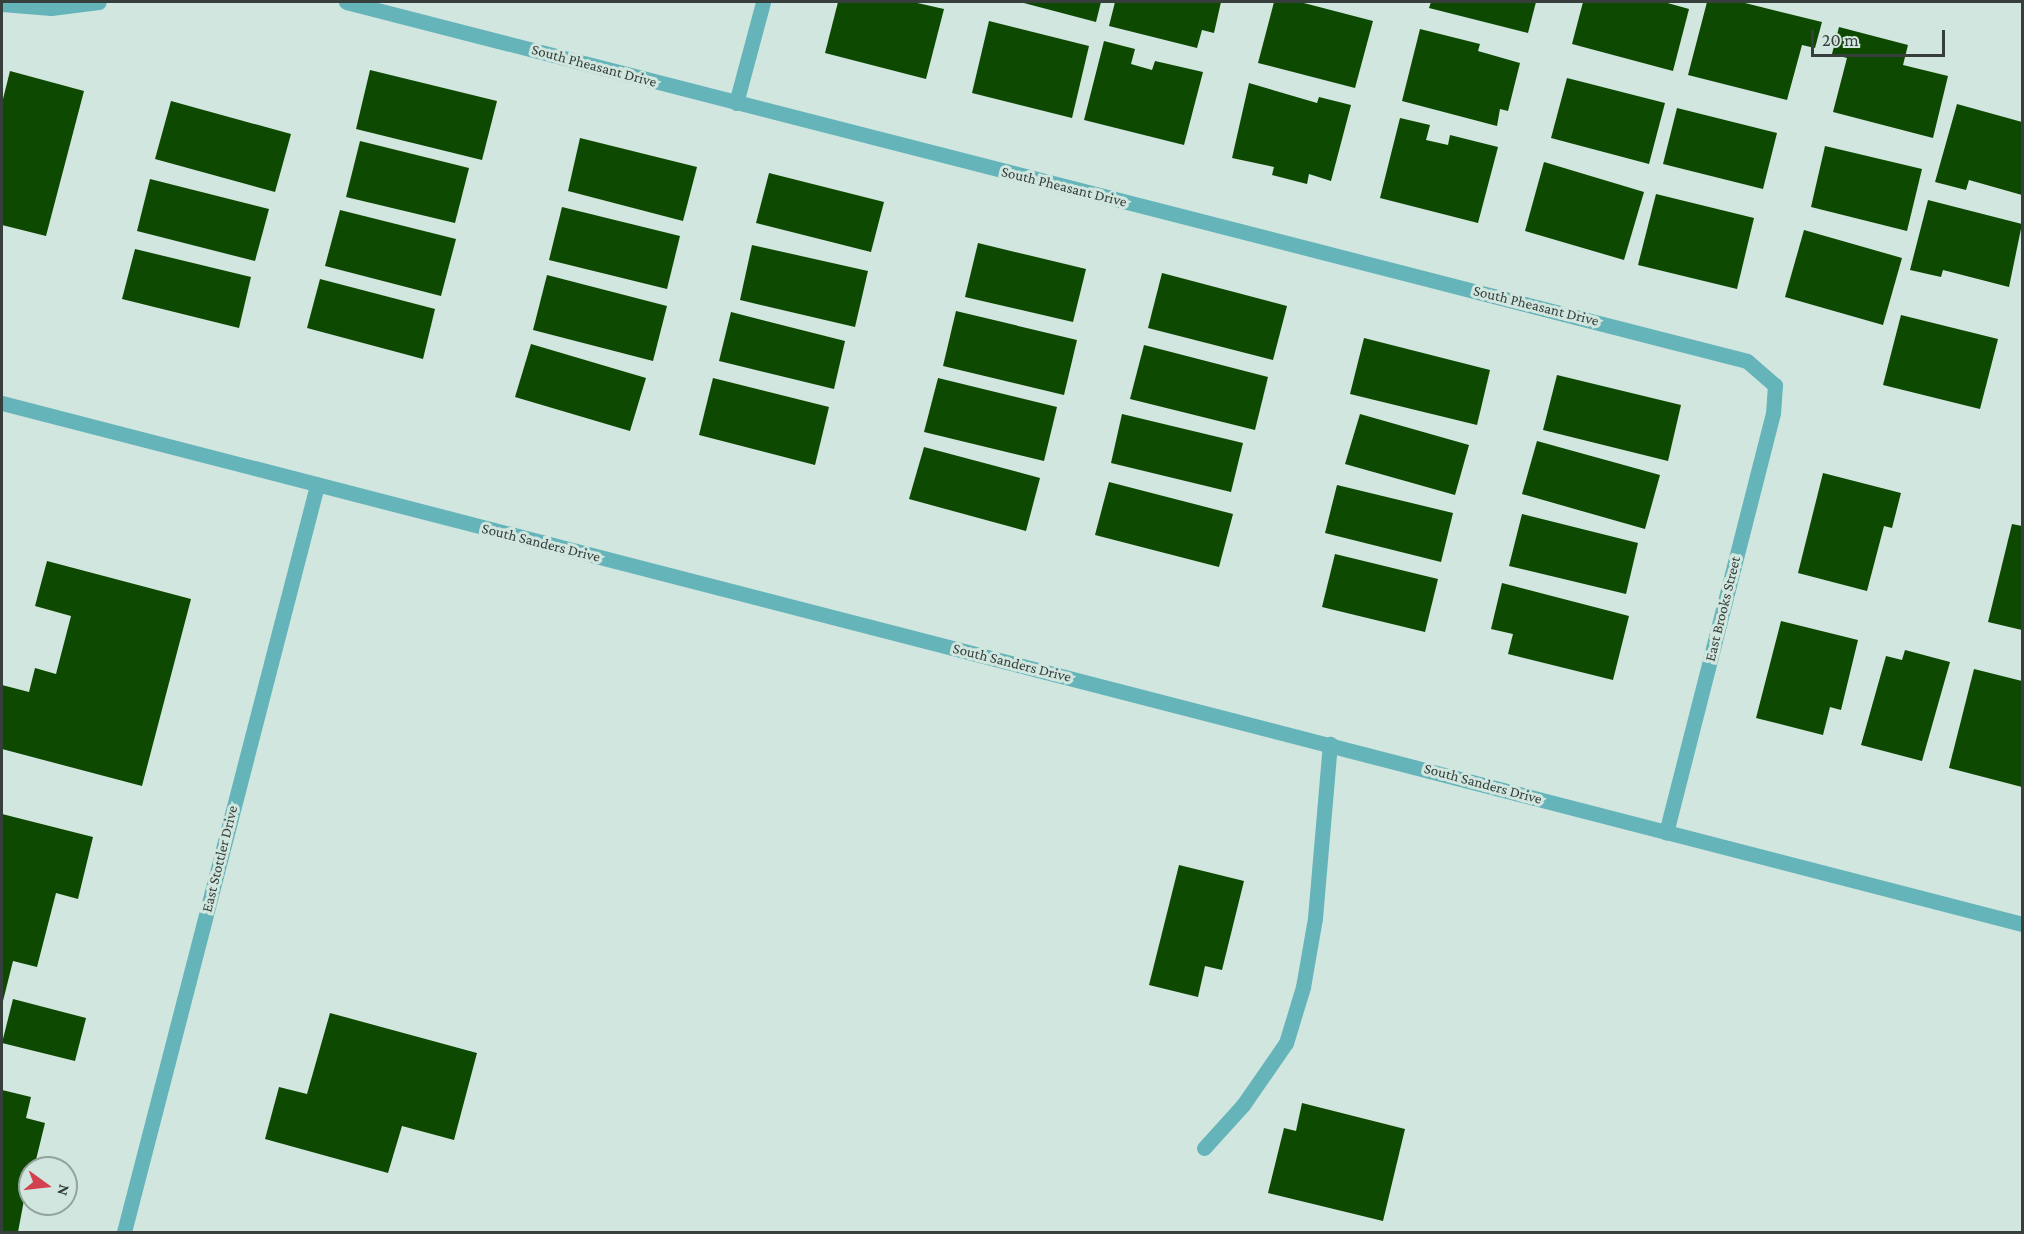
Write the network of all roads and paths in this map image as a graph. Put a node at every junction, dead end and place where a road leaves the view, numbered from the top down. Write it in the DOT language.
graph roads {
  1 [pos="99,2"];
  2 [pos="346,2"];
  3 [pos="763,2"];
  4 [pos="6,4"];
  5 [pos="736,103"];
  6 [pos="1775,385"];
  7 [pos="2,402"];
  8 [pos="317,485"];
  9 [pos="1330,744"];
  10 [pos="1666,833"];
  11 [pos="2022,924"];
  12 [pos="1204,1148"];
  13 [pos="124,1233"];
  1 -- 4 [label="street"];
  2 -- 5 [label="street, South Pheasant Drive"];
  3 -- 5 [label="street"];
  5 -- 6 [label="street, South Pheasant Drive"];
  6 -- 10 [label="street, East Brooks Street"];
  7 -- 8 [label="street, South Sanders Drive"];
  8 -- 9 [label="street, South Sanders Drive"];
  8 -- 13 [label="street, East Stottler Drive"];
  9 -- 10 [label="street, South Sanders Drive"];
  9 -- 12 [label="street"];
  10 -- 11 [label="street, South Sanders Drive"];
}
